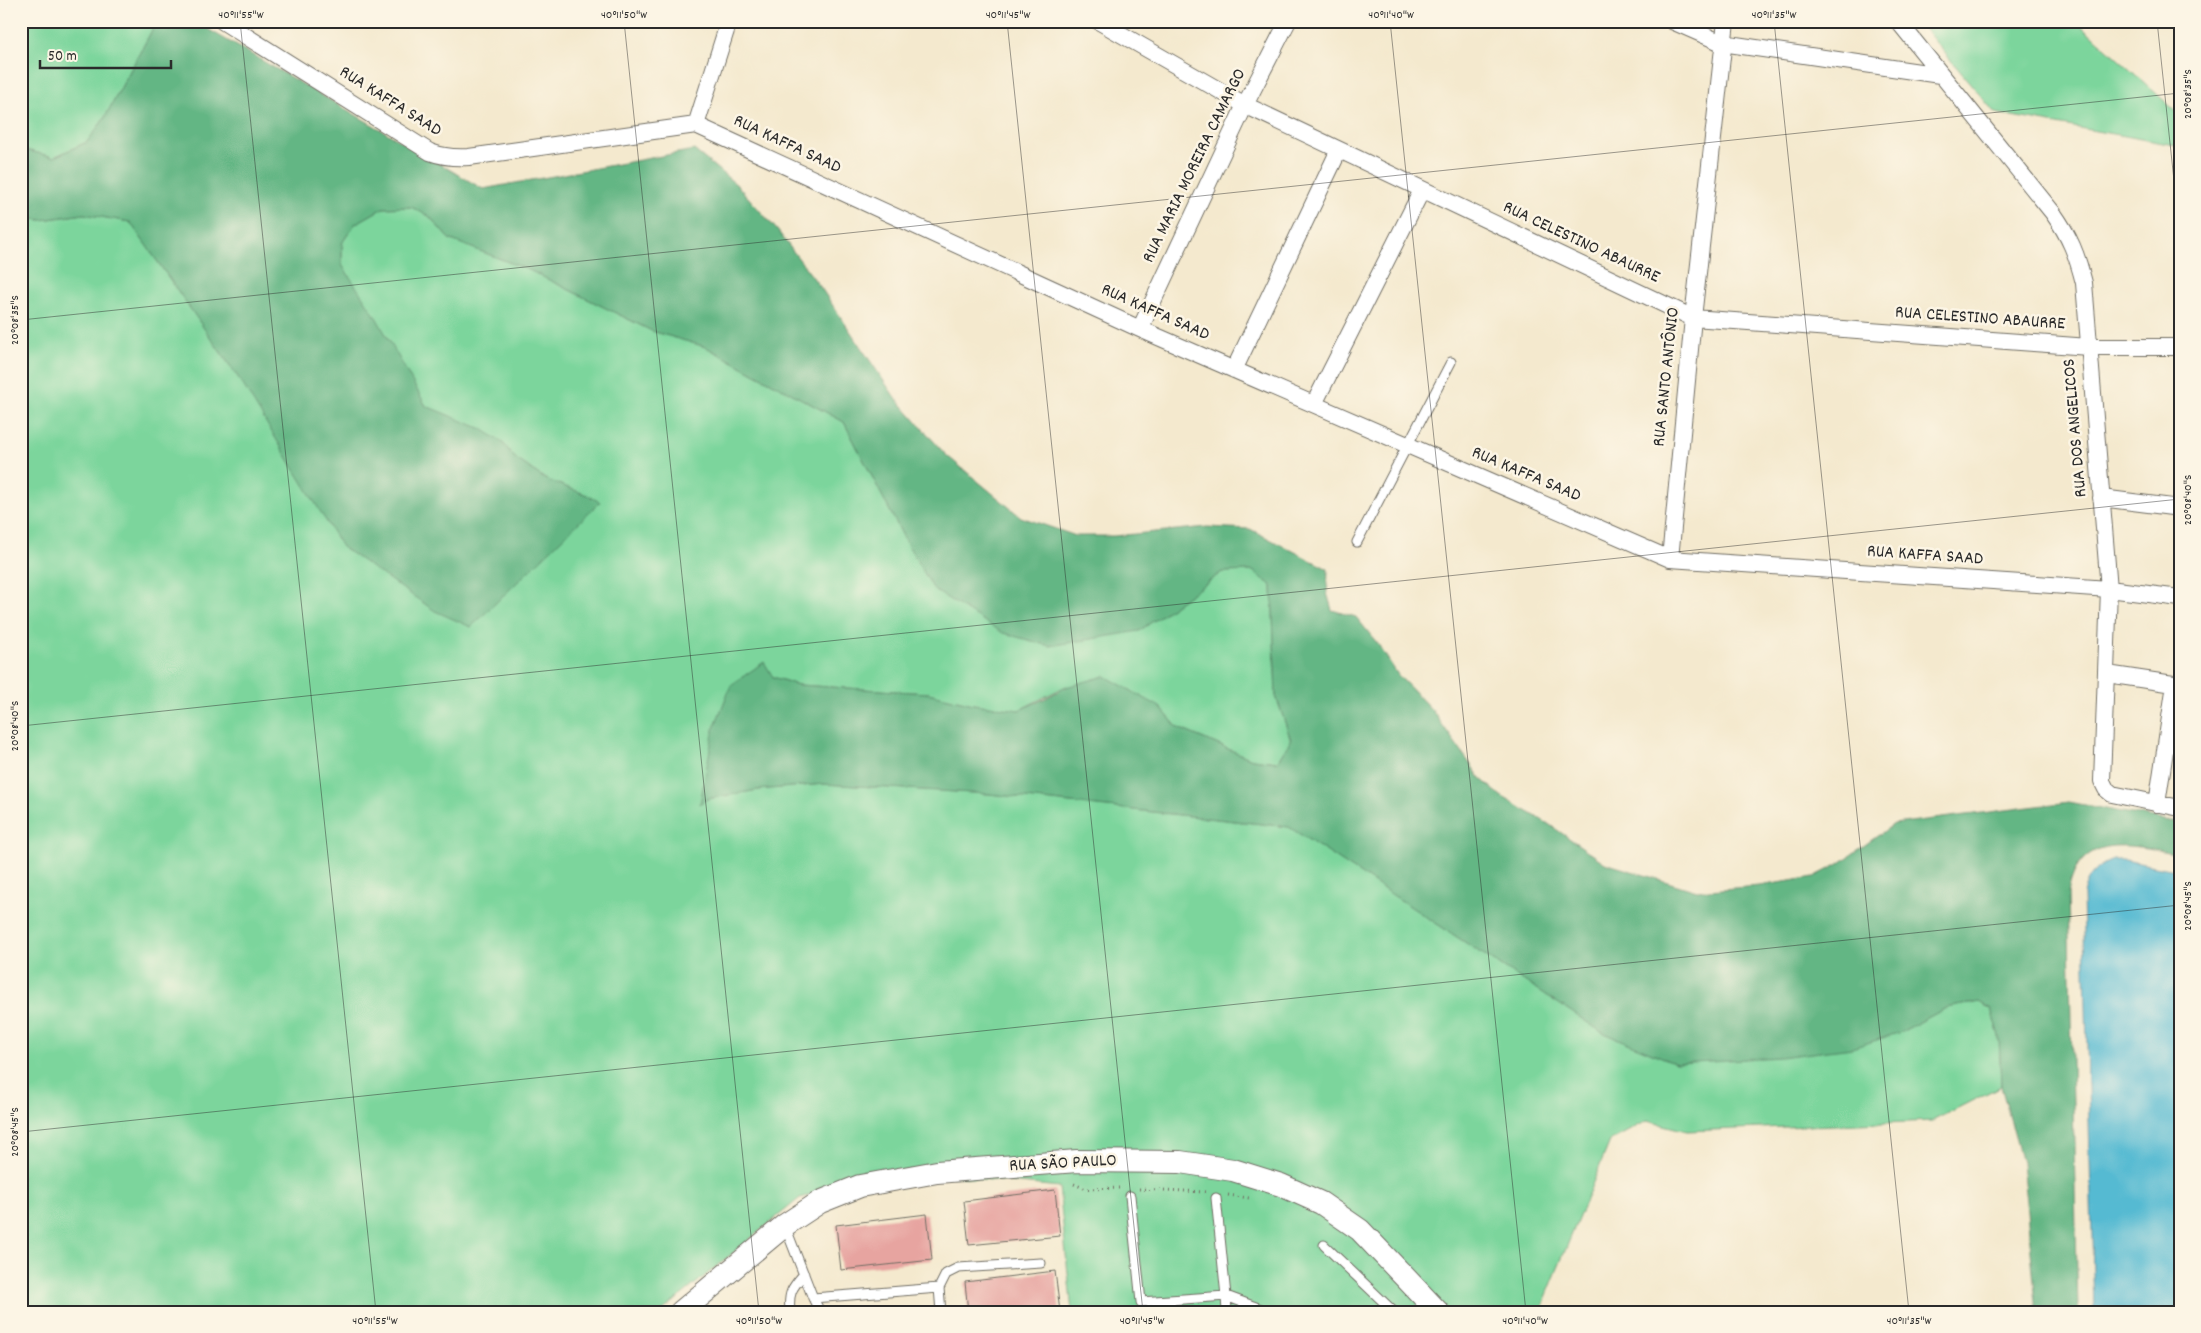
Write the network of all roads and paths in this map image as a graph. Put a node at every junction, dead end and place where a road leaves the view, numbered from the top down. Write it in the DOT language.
graph roads {
  1 [pos="222,21"];
  2 [pos="729,21"];
  3 [pos="1098,21"];
  4 [pos="1288,21"];
  5 [pos="1672,21"];
  6 [pos="1726,21"];
  7 [pos="1898,21"];
  8 [pos="1722,43"];
  9 [pos="1940,75"];
  10 [pos="1245,105"];
  11 [pos="696,125"];
  12 [pos="1338,150"];
  13 [pos="1422,190"];
  14 [pos="1693,318"];
  15 [pos="1140,329"];
  16 [pos="2089,346"];
  17 [pos="2180,347"];
  18 [pos="1451,362"];
  19 [pos="1234,370"];
  20 [pos="1314,404"];
  21 [pos="1408,446"];
  22 [pos="2101,498"];
  23 [pos="2180,508"];
  24 [pos="1357,542"];
  25 [pos="1670,559"];
  26 [pos="2109,589"];
  27 [pos="2180,598"];
  28 [pos="2107,674"];
  29 [pos="2177,684"];
  30 [pos="2157,804"];
  31 [pos="2180,808"];
  32 [pos="1074,1184"];
  33 [pos="1131,1191"];
  34 [pos="1217,1195"];
  35 [pos="1253,1198"];
  36 [pos="785,1225"];
  37 [pos="1324,1244"];
  38 [pos="1041,1263"];
  39 [pos="804,1274"];
  40 [pos="939,1288"];
  41 [pos="1226,1296"];
  42 [pos="813,1298"];
  43 [pos="1141,1302"];
  44 [pos="681,1312"];
  45 [pos="790,1312"];
  46 [pos="820,1312"];
  47 [pos="941,1312"];
  48 [pos="1142,1312"];
  49 [pos="1227,1312"];
  50 [pos="1269,1312"];
  51 [pos="1394,1312"];
  52 [pos="1438,1312"];
  1 -- 11 [label="street, RUA KAFFA SAAD"];
  2 -- 11 [label="street"];
  3 -- 10 [label="street, RUA CELESTINO ABAURRE"];
  4 -- 10 [label="street, RUA MARIA MOREIRA CAMARGO"];
  5 -- 8 [label="street"];
  6 -- 8 [label="street, RUA SANTO ANTÔNIO"];
  7 -- 9 [label="street, RUA DOS ANGELICOS"];
  8 -- 9 [label="street"];
  8 -- 14 [label="street, RUA SANTO ANTÔNIO"];
  9 -- 16 [label="street, RUA DOS ANGELICOS"];
  10 -- 12 [label="street, RUA CELESTINO ABAURRE"];
  10 -- 15 [label="street, RUA MARIA MOREIRA CAMARGO"];
  11 -- 15 [label="street, RUA KAFFA SAAD"];
  12 -- 13 [label="street, RUA CELESTINO ABAURRE"];
  12 -- 19 [label="street"];
  13 -- 14 [label="street, RUA CELESTINO ABAURRE"];
  13 -- 20 [label="street"];
  14 -- 16 [label="street, RUA CELESTINO ABAURRE"];
  14 -- 25 [label="street, RUA SANTO ANTÔNIO"];
  15 -- 19 [label="street, RUA KAFFA SAAD"];
  16 -- 17 [label="street, RUA CELESTINO ABAURRE"];
  16 -- 22 [label="street, RUA DOS ANGELICOS"];
  18 -- 21 [label="lane"];
  19 -- 20 [label="street, RUA KAFFA SAAD"];
  20 -- 21 [label="street, RUA KAFFA SAAD"];
  21 -- 24 [label="lane"];
  21 -- 25 [label="street, RUA KAFFA SAAD"];
  22 -- 23 [label="street"];
  22 -- 26 [label="street, RUA DOS ANGELICOS"];
  25 -- 26 [label="street, RUA KAFFA SAAD"];
  26 -- 27 [label="street, RUA KAFFA SAAD"];
  26 -- 28 [label="street, RUA DOS ANGELICOS"];
  28 -- 29 [label="street"];
  28 -- 30 [label="street, RUA DOS ANGELICOS"];
  29 -- 30 [label="street"];
  30 -- 31 [label="street"];
  32 -- 33 [label="path"];
  33 -- 34 [label="path"];
  33 -- 43 [label="lane"];
  34 -- 35 [label="path"];
  34 -- 41 [label="lane"];
  36 -- 39 [label="lane"];
  36 -- 44 [label="street, RUA SÃO PAULO"];
  36 -- 52 [label="street, RUA SÃO PAULO"];
  37 -- 51 [label="lane"];
  38 -- 40 [label="lane"];
  39 -- 42 [label="lane"];
  39 -- 45 [label="lane"];
  40 -- 42 [label="lane"];
  40 -- 47 [label="lane"];
  41 -- 43 [label="lane"];
  41 -- 49 [label="lane"];
  41 -- 50 [label="lane"];
  42 -- 46 [label="lane"];
  43 -- 48 [label="lane"];
}
